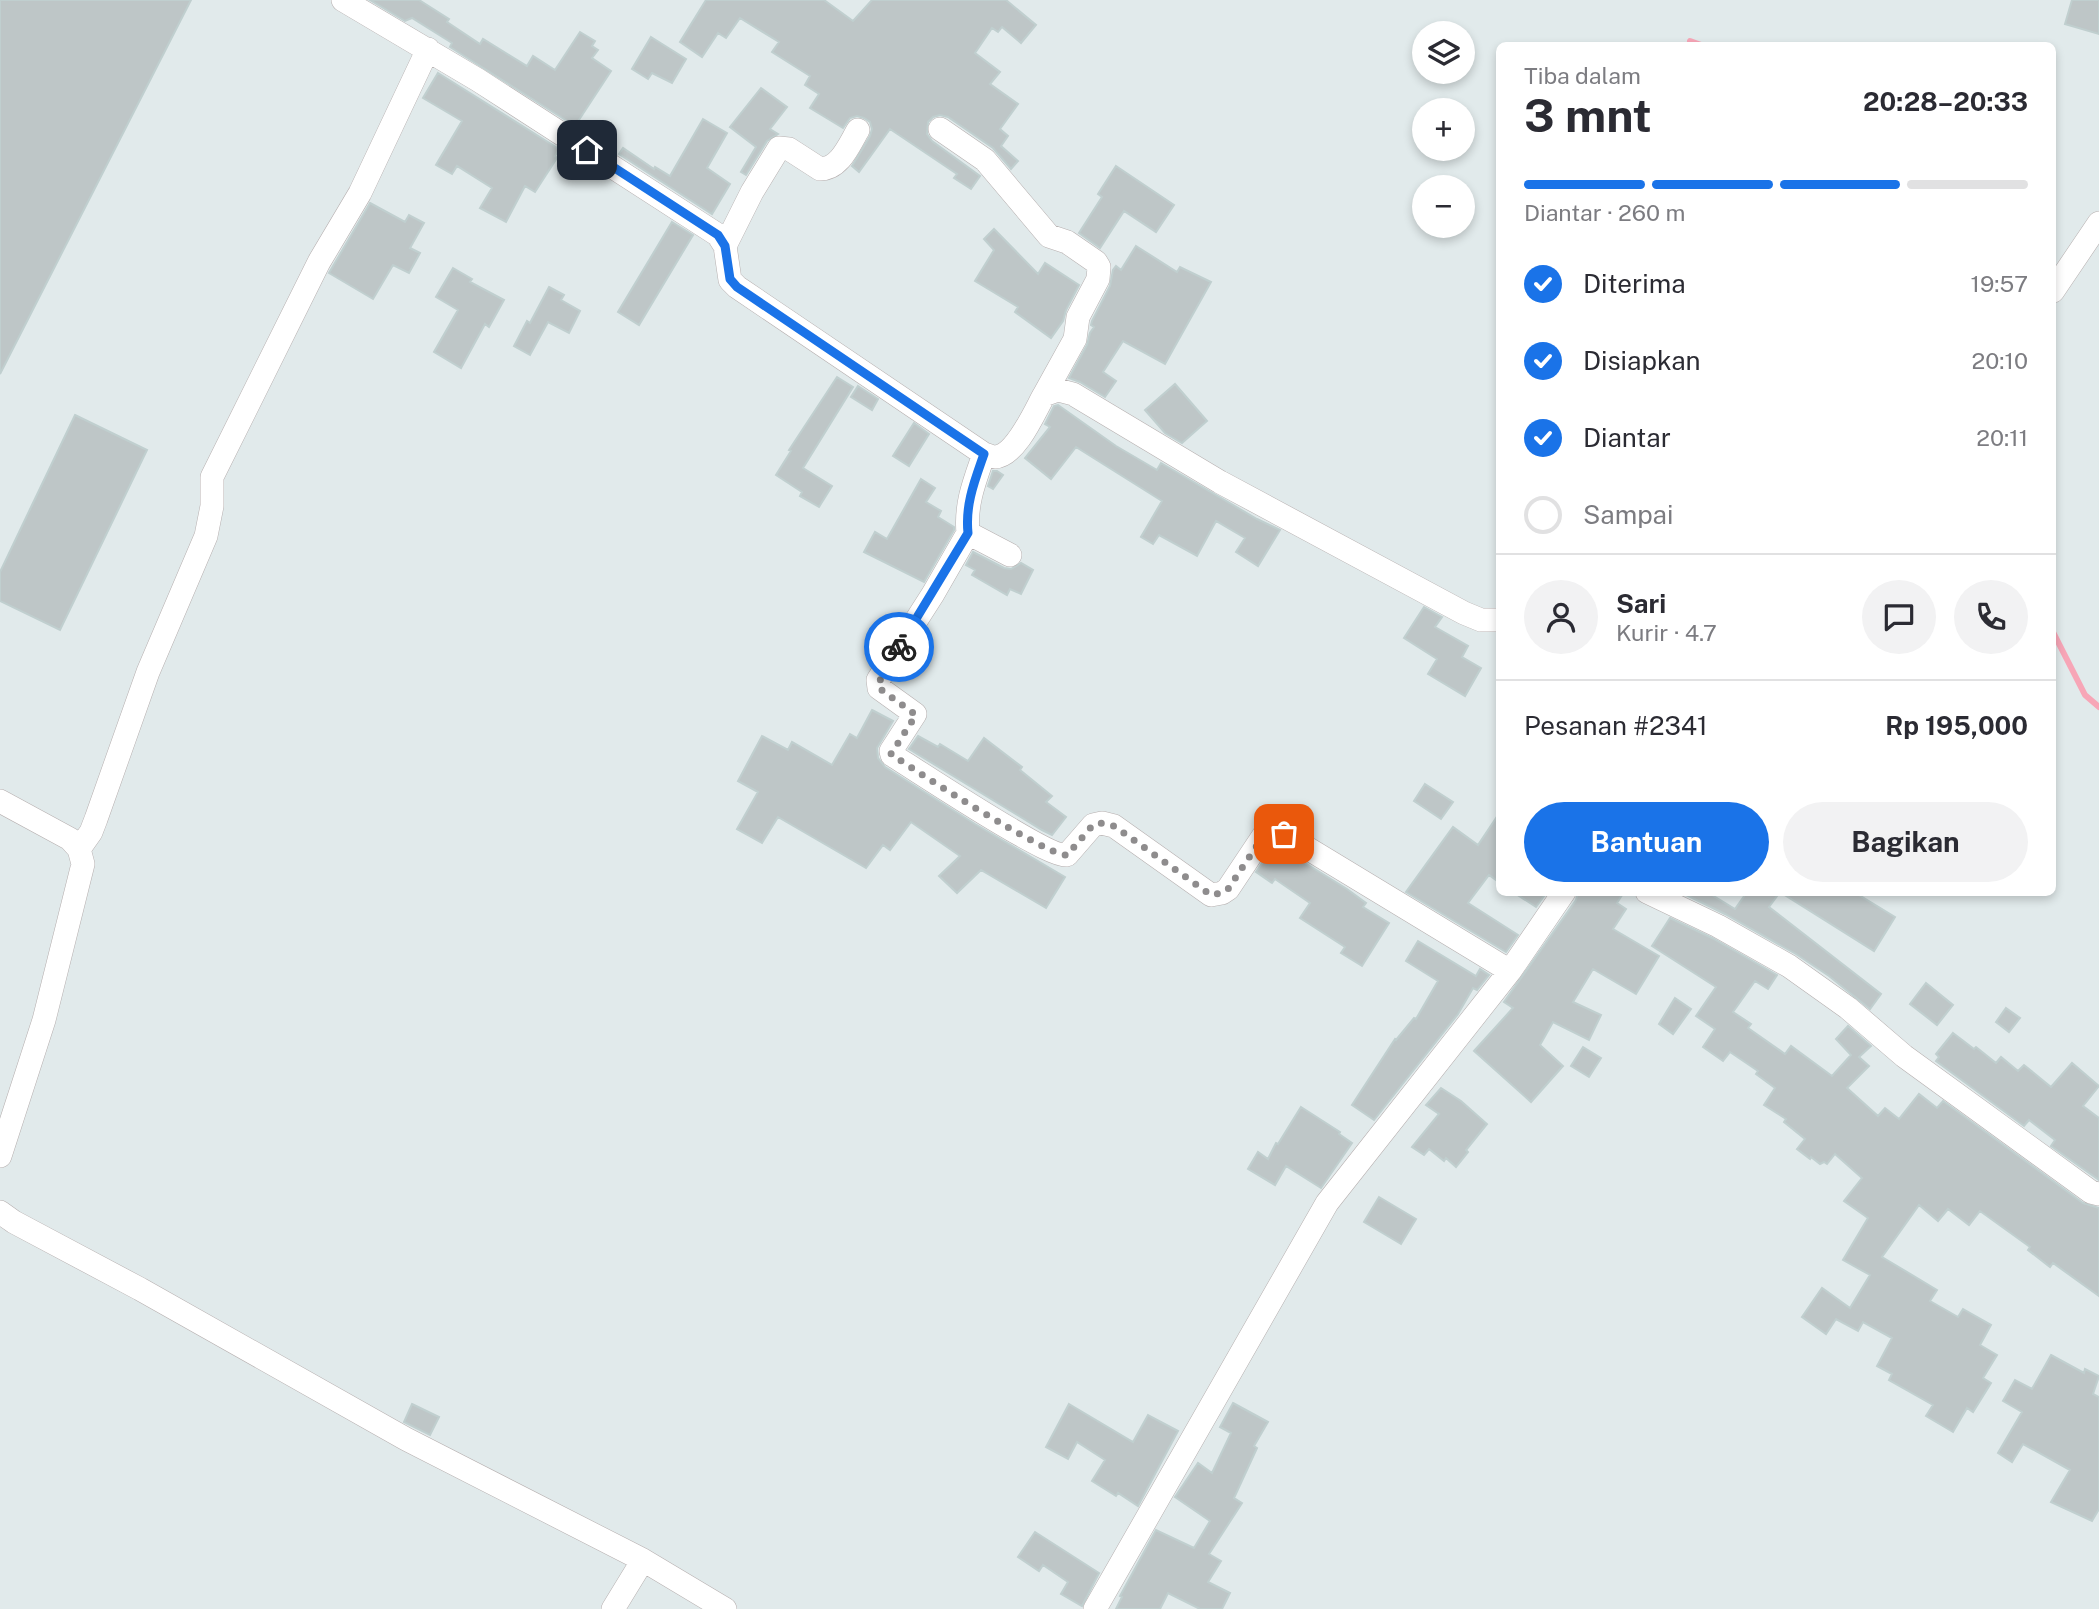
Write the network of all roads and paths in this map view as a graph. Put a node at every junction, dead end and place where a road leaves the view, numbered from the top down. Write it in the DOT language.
graph roads {
  1 [pos="343,0"];
  2 [pos="375,9"];
  3 [pos="428,49"];
  4 [pos="940,129"];
  5 [pos="858,130"];
  6 [pos="2099,223"];
  7 [pos="725,246"];
  8 [pos="2056,288"];
  9 [pos="1044,395"];
  10 [pos="984,454"];
  11 [pos="968,533"];
  12 [pos="1010,555"];
  13 [pos="1496,620"];
  14 [pos="0,800"];
  15 [pos="79,849"];
  16 [pos="1561,896"];
  17 [pos="1655,896"];
  18 [pos="1510,971"];
  19 [pos="0,1156"];
  20 [pos="2099,1194"];
  21 [pos="0,1212"];
  22 [pos="643,1560"];
  23 [pos="613,1609"];
  24 [pos="725,1609"];
  25 [pos="1094,1609"];
  1 -- 2 [label="street"];
  2 -- 3 [label="street"];
  3 -- 7 [label="street"];
  3 -- 15 [label="street"];
  4 -- 9 [label="street"];
  5 -- 7 [label="street"];
  6 -- 8 [label="street"];
  7 -- 10 [label="street"];
  9 -- 10 [label="street"];
  9 -- 13 [label="street"];
  10 -- 11 [label="street"];
  11 -- 12 [label="street"];
  11 -- 18 [label="street"];
  14 -- 15 [label="street"];
  15 -- 19 [label="street"];
  16 -- 18 [label="street"];
  17 -- 20 [label="street"];
  18 -- 25 [label="street"];
  21 -- 22 [label="street"];
  22 -- 23 [label="street"];
  22 -- 24 [label="street"];
}
